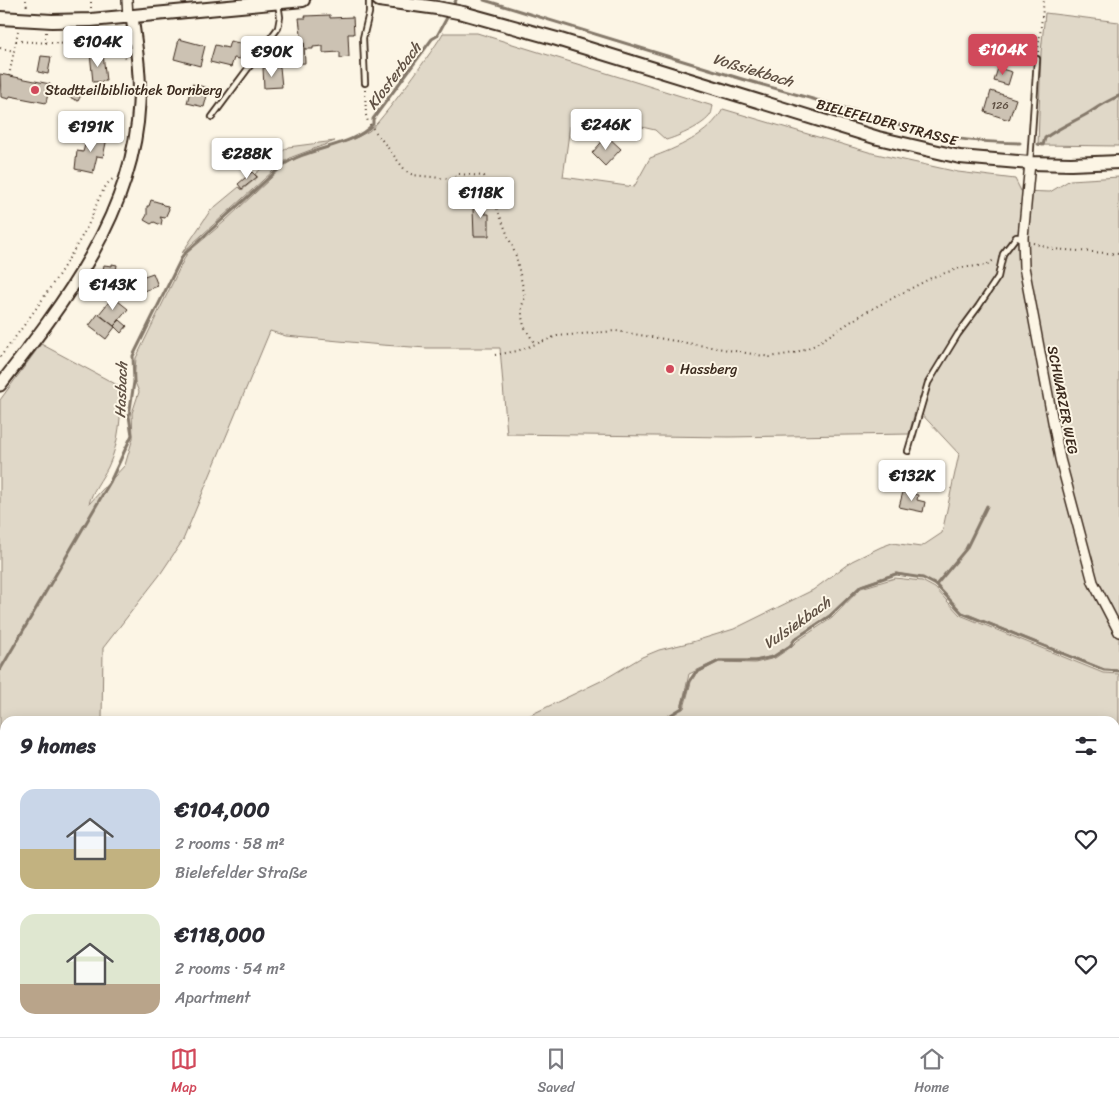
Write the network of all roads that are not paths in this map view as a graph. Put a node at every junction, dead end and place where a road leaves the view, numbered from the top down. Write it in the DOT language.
graph roads {
  1 [pos="127,0"];
  2 [pos="302,0"];
  3 [pos="369,0"];
  4 [pos="379,0"];
  5 [pos="278,2"];
  6 [pos="130,17"];
  7 [pos="0,18"];
  8 [pos="1037,59"];
  9 [pos="365,83"];
  10 [pos="212,117"];
  11 [pos="1119,162"];
  12 [pos="1030,163"];
  13 [pos="1023,239"];
  14 [pos="0,385"];
  15 [pos="908,451"];
  16 [pos="1119,632"];
  1 -- 6 [label="street"];
  2 -- 5 [label="main road"];
  3 -- 9 [label="lane"];
  4 -- 12 [label="main road, BIELEFELDER STRASSE"];
  5 -- 6 [label="main road"];
  5 -- 10 [label="lane"];
  6 -- 7 [label="main road"];
  6 -- 14 [label="street"];
  8 -- 12 [label="lane"];
  11 -- 12 [label="main road, BIELEFELDER STRASSE"];
  12 -- 13 [label="street, SCHWARZER WEG"];
  13 -- 15 [label="lane"];
  13 -- 16 [label="street, SCHWARZER WEG"];
}
